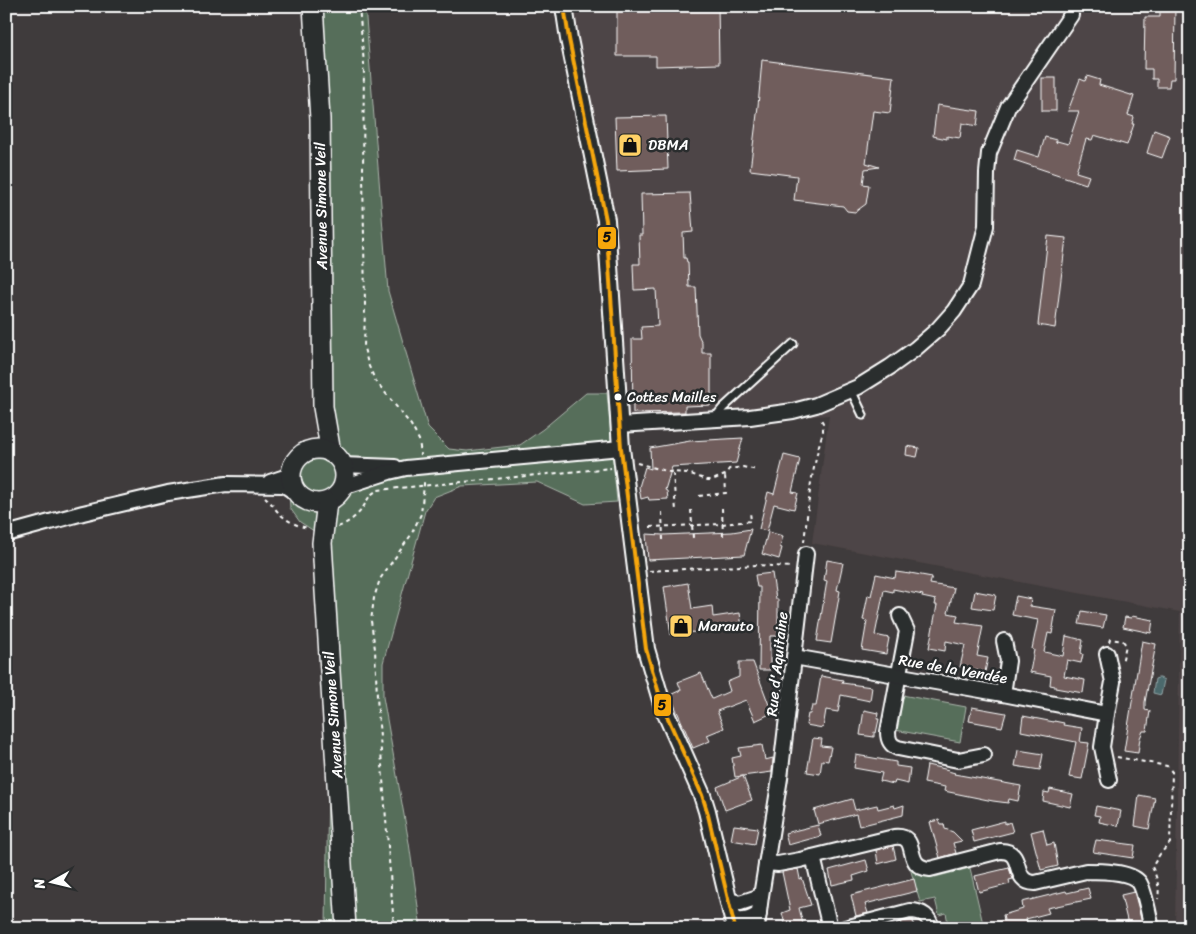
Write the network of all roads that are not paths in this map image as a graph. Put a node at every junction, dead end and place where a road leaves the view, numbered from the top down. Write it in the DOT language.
graph roads {
  1 [pos="312,6"];
  2 [pos="564,6"];
  3 [pos="1071,15"];
  4 [pos="793,344"];
  5 [pos="851,390"];
  6 [pos="323,406"];
  7 [pos="864,415"];
  8 [pos="713,419"];
  9 [pos="619,425"];
  10 [pos="304,453"];
  11 [pos="622,458"];
  12 [pos="337,459"];
  13 [pos="406,468"];
  14 [pos="292,471"];
  15 [pos="343,487"];
  16 [pos="261,489"];
  17 [pos="301,497"];
  18 [pos="328,502"];
  19 [pos="6,534"];
  20 [pos="321,534"];
  21 [pos="806,554"];
  22 [pos="900,616"];
  23 [pos="1004,641"];
  24 [pos="1107,654"];
  25 [pos="794,657"];
  26 [pos="899,675"];
  27 [pos="1003,694"];
  28 [pos="1107,714"];
  29 [pos="984,755"];
  30 [pos="1109,780"];
  31 [pos="813,857"];
  32 [pos="766,863"];
  33 [pos="761,896"];
  34 [pos="729,900"];
  35 [pos="758,921"];
  36 [pos="734,923"];
  37 [pos="346,928"];
  38 [pos="830,928"];
  39 [pos="845,928"];
  40 [pos="932,928"];
  41 [pos="1152,928"];
  1 -- 6 [label="main road, Avenue Simone Veil"];
  2 -- 9 [label="street"];
  3 -- 5 [label="street"];
  4 -- 8 [label="lane"];
  5 -- 7 [label="lane"];
  5 -- 8 [label="street"];
  6 -- 10 [label="main road"];
  6 -- 12 [label="main road"];
  8 -- 9 [label="street"];
  9 -- 11 [label="street"];
  10 -- 12 [label="main road"];
  10 -- 14 [label="main road"];
  11 -- 13 [label="street"];
  11 -- 34 [label="street"];
  12 -- 13 [label="street"];
  12 -- 15 [label="main road"];
  13 -- 15 [label="street"];
  14 -- 16 [label="street"];
  14 -- 17 [label="main road"];
  15 -- 18 [label="main road"];
  16 -- 17 [label="street"];
  16 -- 19 [label="street"];
  17 -- 18 [label="main road"];
  17 -- 20 [label="main road"];
  18 -- 20 [label="main road, Avenue Simone Veil"];
  20 -- 37 [label="main road, Avenue Simone Veil"];
  21 -- 25 [label="street, Rue d'Aquitaine"];
  22 -- 26 [label="street"];
  23 -- 27 [label="street"];
  24 -- 28 [label="street"];
  25 -- 26 [label="street, Rue de la Vendée"];
  25 -- 32 [label="street, Rue d'Aquitaine"];
  26 -- 27 [label="street, Rue de la Vendée"];
  26 -- 29 [label="street"];
  27 -- 28 [label="street, Rue de la Vendée"];
  28 -- 30 [label="street"];
  31 -- 32 [label="street"];
  31 -- 38 [label="street"];
  31 -- 41 [label="street"];
  32 -- 33 [label="street, Rue d'Aquitaine"];
  33 -- 34 [label="street"];
  33 -- 35 [label="street, Rue d'Aquitaine"];
  34 -- 36 [label="street"];
  35 -- 36 [label="street"];
  39 -- 40 [label="street"];
}
